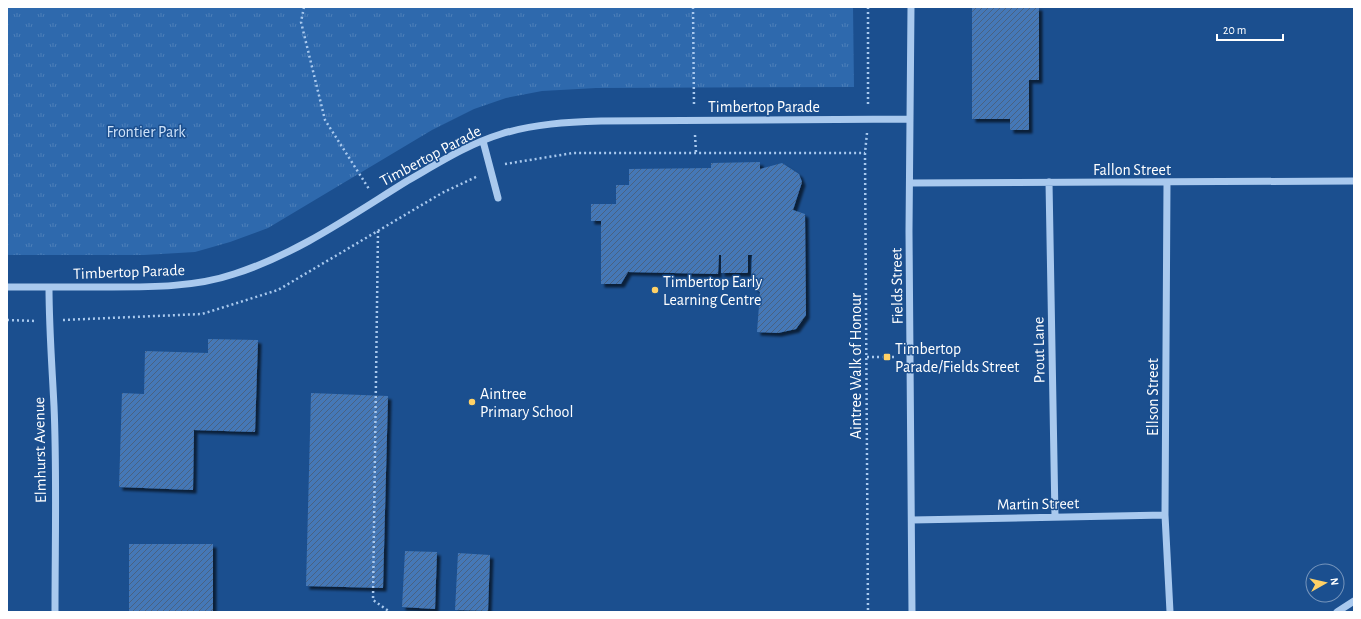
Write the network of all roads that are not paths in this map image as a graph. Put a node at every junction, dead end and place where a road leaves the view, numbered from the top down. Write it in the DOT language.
graph roads {
  1 [pos="910,7"];
  2 [pos="910,119"];
  3 [pos="483,141"];
  4 [pos="1354,181"];
  5 [pos="1049,182"];
  6 [pos="910,183"];
  7 [pos="1166,183"];
  8 [pos="498,198"];
  9 [pos="7,287"];
  10 [pos="49,287"];
  11 [pos="1165,515"];
  12 [pos="1055,517"];
  13 [pos="912,520"];
  14 [pos="1354,601"];
  15 [pos="55,612"];
  16 [pos="912,612"];
  17 [pos="1170,612"];
  18 [pos="1337,612"];
  1 -- 2 [label="street, Fields Street"];
  2 -- 3 [label="street, Timbertop Parade"];
  2 -- 6 [label="street, Fields Street"];
  3 -- 8 [label="street"];
  3 -- 10 [label="street, Timbertop Parade"];
  4 -- 7 [label="street, Fallon Street"];
  5 -- 6 [label="street, Fallon Street"];
  5 -- 7 [label="street, Fallon Street"];
  5 -- 12 [label="street, Prout Lane"];
  6 -- 13 [label="street, Fields Street"];
  7 -- 11 [label="street, Ellson Street"];
  9 -- 10 [label="street, Timbertop Parade"];
  10 -- 15 [label="street, Elmhurst Avenue"];
  11 -- 12 [label="street, Martin Street"];
  11 -- 17 [label="street, Ellson Street"];
  12 -- 13 [label="street, Martin Street"];
  13 -- 16 [label="street, Fields Street"];
  14 -- 18 [label="street"];
}
